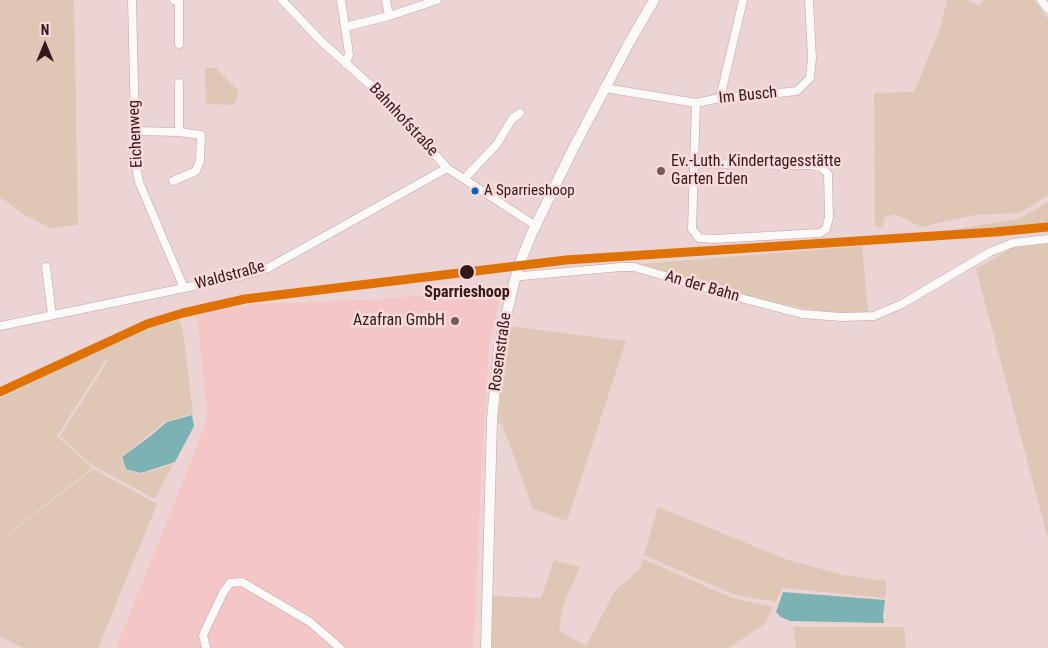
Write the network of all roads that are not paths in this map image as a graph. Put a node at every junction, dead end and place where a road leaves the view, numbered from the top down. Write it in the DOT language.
graph roads {
  1 [pos="132,0"];
  2 [pos="174,0"];
  3 [pos="282,0"];
  4 [pos="341,0"];
  5 [pos="386,0"];
  6 [pos="437,0"];
  7 [pos="654,0"];
  8 [pos="743,0"];
  9 [pos="809,0"];
  10 [pos="1041,0"];
  11 [pos="1048,9"];
  12 [pos="389,16"];
  13 [pos="345,27"];
  14 [pos="179,44"];
  15 [pos="346,64"];
  16 [pos="179,83"];
  17 [pos="605,88"];
  18 [pos="720,98"];
  19 [pos="696,103"];
  20 [pos="520,113"];
  21 [pos="134,131"];
  22 [pos="179,132"];
  23 [pos="694,164"];
  24 [pos="446,168"];
  25 [pos="464,179"];
  26 [pos="173,181"];
  27 [pos="536,226"];
  28 [pos="1048,239"];
  29 [pos="46,267"];
  30 [pos="516,276"];
  31 [pos="184,288"];
  32 [pos="52,315"];
  33 [pos="0,326"];
  34 [pos="206,648"];
  35 [pos="340,648"];
  36 [pos="486,648"];
  1 -- 21 [label="street, Eichenweg"];
  2 -- 14 [label="street"];
  3 -- 15 [label="street, Bahnhofstraße"];
  4 -- 13 [label="street"];
  5 -- 12 [label="street"];
  6 -- 12 [label="street"];
  7 -- 17 [label="main road, Rosenstraße"];
  8 -- 18 [label="street"];
  9 -- 18 [label="street, Im Busch"];
  10 -- 11 [label="street"];
  12 -- 13 [label="street"];
  13 -- 15 [label="street"];
  15 -- 24 [label="street, Bahnhofstraße"];
  16 -- 22 [label="street"];
  17 -- 19 [label="street, Im Busch"];
  17 -- 27 [label="main road, Rosenstraße"];
  18 -- 19 [label="street, Im Busch"];
  19 -- 23 [label="street"];
  20 -- 25 [label="street"];
  21 -- 22 [label="street"];
  21 -- 31 [label="street, Eichenweg"];
  22 -- 26 [label="street"];
  23 -- 23 [label="street"];
  24 -- 25 [label="street, Bahnhofstraße"];
  24 -- 31 [label="street, Waldstraße"];
  25 -- 27 [label="street, Bahnhofstraße"];
  27 -- 30 [label="main road, Rosenstraße"];
  28 -- 30 [label="street, An der Bahn"];
  29 -- 32 [label="street"];
  30 -- 36 [label="main road, Rosenstraße"];
  31 -- 32 [label="street, Waldstraße"];
  32 -- 33 [label="street, Waldstraße"];
  34 -- 35 [label="street"];
}
